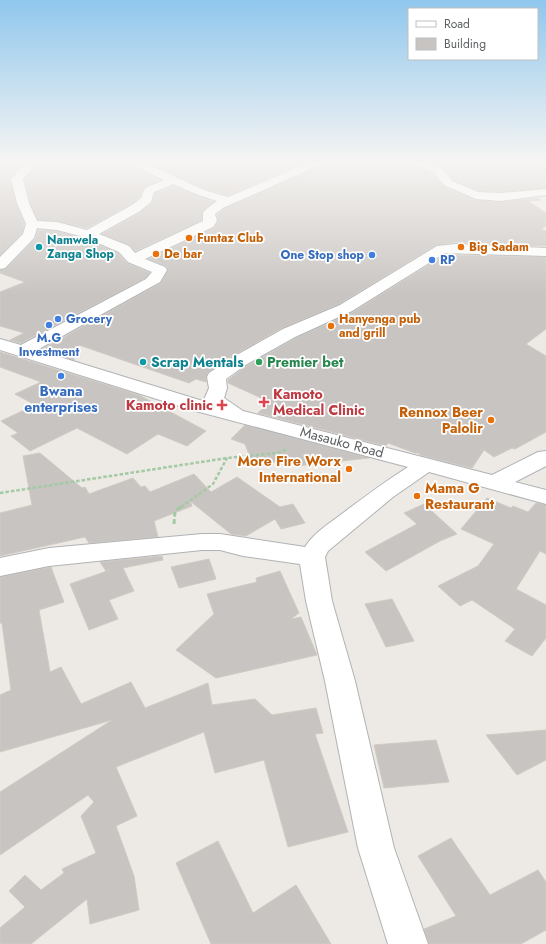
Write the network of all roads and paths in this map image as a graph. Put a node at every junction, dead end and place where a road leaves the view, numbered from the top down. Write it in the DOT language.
graph roads {
  1 [pos="24,206"];
  2 [pos="139,206"];
  3 [pos="218,206"];
  4 [pos="32,224"];
  5 [pos="89,234"];
  6 [pos="546,252"];
  7 [pos="133,259"];
  8 [pos="1,262"];
  9 [pos="0,344"];
  10 [pos="22,351"];
  11 [pos="238,416"];
  12 [pos="318,436"];
  13 [pos="546,457"];
  14 [pos="227,458"];
  15 [pos="425,465"];
  16 [pos="495,483"];
  17 [pos="0,493"];
  18 [pos="546,497"];
  19 [pos="202,542"];
  20 [pos="312,557"];
  21 [pos="0,567"];
  22 [pos="408,944"];
  1 -- 4 [label="street"];
  2 -- 5 [label="street"];
  3 -- 7 [label="street"];
  4 -- 5 [label="street"];
  4 -- 8 [label="street"];
  5 -- 7 [label="street"];
  6 -- 11 [label="street"];
  7 -- 10 [label="street"];
  9 -- 10 [label="street, Masauko Road"];
  10 -- 11 [label="street, Masauko Road"];
  11 -- 12 [label="street, Masauko Road"];
  12 -- 14 [label="path"];
  12 -- 15 [label="street, Masauko Road"];
  13 -- 16 [label="street"];
  14 -- 17 [label="path"];
  14 -- 19 [label="path"];
  15 -- 16 [label="street, Masauko Road"];
  15 -- 20 [label="street"];
  16 -- 18 [label="street, Masauko Road"];
  19 -- 20 [label="street"];
  19 -- 21 [label="street"];
  20 -- 22 [label="street"];
}
